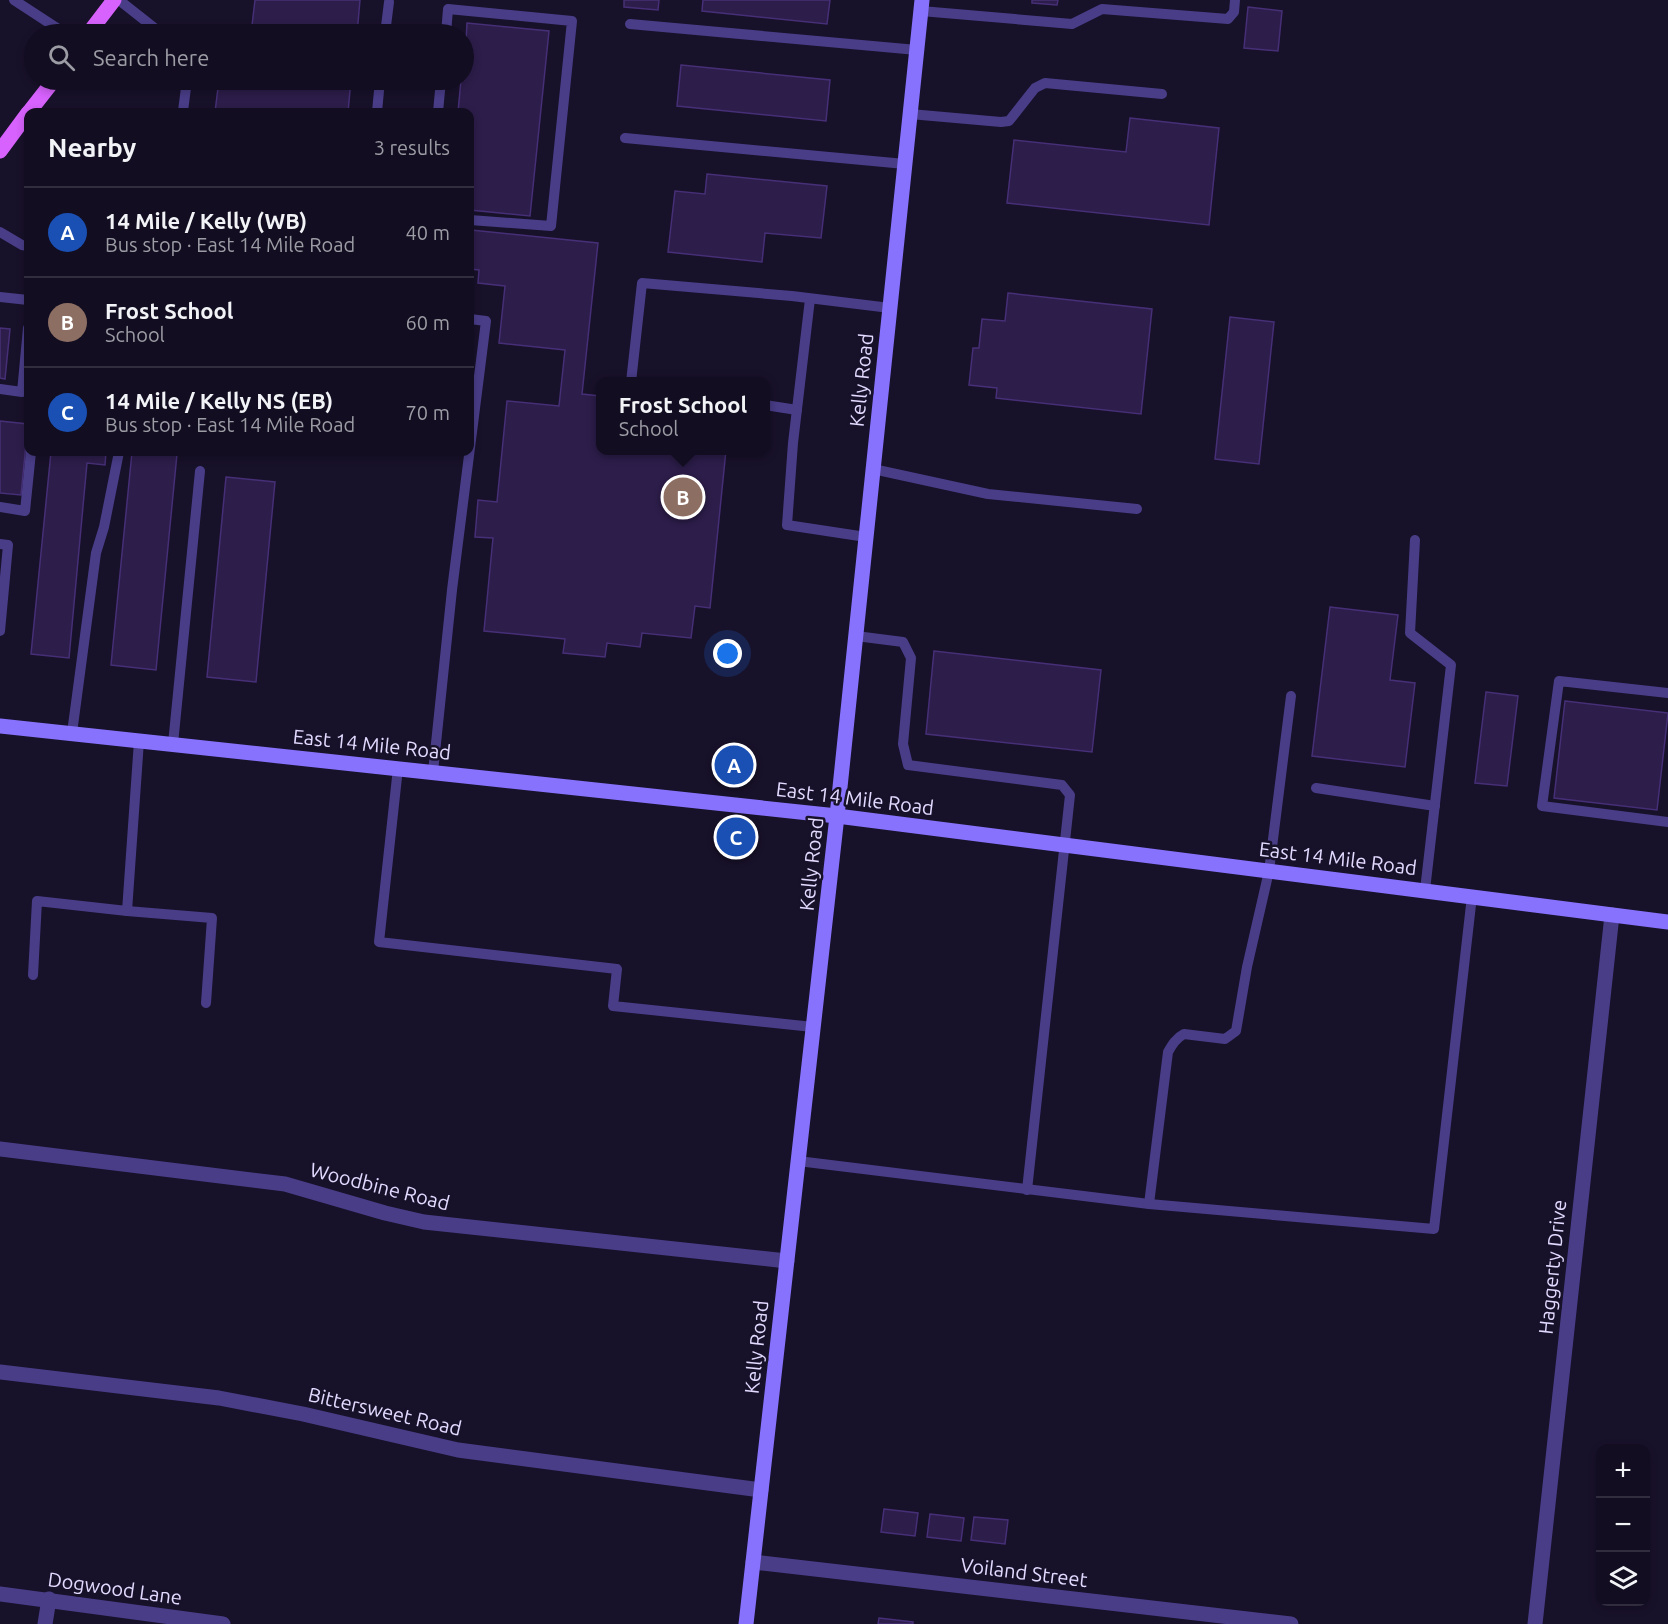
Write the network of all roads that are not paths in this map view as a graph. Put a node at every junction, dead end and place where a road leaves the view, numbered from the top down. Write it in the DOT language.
graph roads {
  1 [pos="14,0"];
  2 [pos="114,0"];
  3 [pos="119,0"];
  4 [pos="1235,0"];
  5 [pos="388,2"];
  6 [pos="921,5"];
  7 [pos="51,24"];
  8 [pos="96,24"];
  9 [pos="149,24"];
  10 [pos="386,24"];
  11 [pos="447,24"];
  12 [pos="630,24"];
  13 [pos="917,50"];
  14 [pos="47,90"];
  15 [pos="186,90"];
  16 [pos="379,90"];
  17 [pos="440,90"];
  18 [pos="1162,94"];
  19 [pos="35,108"];
  20 [pos="183,108"];
  21 [pos="377,108"];
  22 [pos="438,108"];
  23 [pos="910,114"];
  24 [pos="24,122"];
  25 [pos="625,138"];
  26 [pos="0,151"];
  27 [pos="905,164"];
  28 [pos="474,220"];
  29 [pos="0,232"];
  30 [pos="24,245"];
  31 [pos="0,297"];
  32 [pos="810,298"];
  33 [pos="24,300"];
  34 [pos="890,308"];
  35 [pos="474,320"];
  36 [pos="631,377"];
  37 [pos="0,389"];
  38 [pos="24,396"];
  39 [pos="770,406"];
  40 [pos="797,410"];
  41 [pos="474,417"];
  42 [pos="31,456"];
  43 [pos="118,456"];
  44 [pos="469,456"];
  45 [pos="873,469"];
  46 [pos="200,471"];
  47 [pos="0,507"];
  48 [pos="1137,508"];
  49 [pos="866,537"];
  50 [pos="1415,540"];
  51 [pos="0,544"];
  52 [pos="0,631"];
  53 [pos="856,636"];
  54 [pos="1668,693"];
  55 [pos="1292,696"];
  56 [pos="0,726"];
  57 [pos="72,734"];
  58 [pos="139,741"];
  59 [pos="173,744"];
  60 [pos="398,768"];
  61 [pos="433,772"];
  62 [pos="1316,788"];
  63 [pos="1435,806"];
  64 [pos="837,816"];
  65 [pos="1668,822"];
  66 [pos="1064,846"];
  67 [pos="1269,871"];
  68 [pos="1425,890"];
  69 [pos="1472,896"];
  70 [pos="127,911"];
  71 [pos="1611,915"];
  72 [pos="1668,922"];
  73 [pos="33,975"];
  74 [pos="206,1003"];
  75 [pos="813,1027"];
  76 [pos="0,1149"];
  77 [pos="798,1161"];
  78 [pos="1026,1190"];
  79 [pos="1149,1204"];
  80 [pos="787,1261"];
  81 [pos="0,1372"];
  82 [pos="761,1491"];
  83 [pos="753,1562"];
  84 [pos="0,1594"];
  85 [pos="49,1599"];
  86 [pos="45,1624"];
  87 [pos="223,1624"];
  88 [pos="746,1624"];
  89 [pos="1291,1624"];
  90 [pos="1535,1624"];
  1 -- 7 [label="lane"];
  2 -- 8 [label="main road"];
  3 -- 9 [label="lane"];
  4 -- 6 [label="lane"];
  5 -- 10 [label="lane"];
  6 -- 13 [label="main road, Kelly Road"];
  11 -- 28 [label="lane"];
  12 -- 13 [label="lane"];
  13 -- 23 [label="main road, Kelly Road"];
  14 -- 19 [label="main road"];
  15 -- 20 [label="lane"];
  16 -- 21 [label="lane"];
  17 -- 22 [label="lane"];
  18 -- 23 [label="lane"];
  23 -- 27 [label="main road, Kelly Road"];
  24 -- 26 [label="main road"];
  25 -- 27 [label="lane"];
  27 -- 34 [label="main road, Kelly Road"];
  29 -- 30 [label="lane"];
  31 -- 33 [label="lane"];
  32 -- 34 [label="lane"];
  32 -- 36 [label="lane"];
  32 -- 40 [label="lane"];
  34 -- 45 [label="main road, Kelly Road"];
  35 -- 41 [label="lane"];
  37 -- 38 [label="lane"];
  39 -- 40 [label="lane"];
  40 -- 49 [label="lane"];
  42 -- 47 [label="lane"];
  43 -- 57 [label="lane"];
  44 -- 61 [label="lane"];
  45 -- 48 [label="lane"];
  45 -- 49 [label="main road, Kelly Road"];
  46 -- 59 [label="lane"];
  49 -- 53 [label="main road, Kelly Road"];
  50 -- 63 [label="lane"];
  51 -- 52 [label="lane"];
  53 -- 64 [label="main road, Kelly Road"];
  53 -- 66 [label="lane"];
  54 -- 65 [label="lane"];
  55 -- 67 [label="lane"];
  56 -- 57 [label="main road, East 14 Mile Road"];
  57 -- 58 [label="main road, East 14 Mile Road"];
  58 -- 59 [label="main road, East 14 Mile Road"];
  58 -- 70 [label="lane"];
  59 -- 60 [label="main road, East 14 Mile Road"];
  60 -- 61 [label="main road, East 14 Mile Road"];
  60 -- 75 [label="lane"];
  61 -- 64 [label="main road, East 14 Mile Road"];
  62 -- 63 [label="lane"];
  63 -- 68 [label="lane"];
  64 -- 66 [label="main road, East 14 Mile Road"];
  64 -- 75 [label="main road, Kelly Road"];
  66 -- 67 [label="main road, East 14 Mile Road"];
  66 -- 78 [label="lane"];
  67 -- 68 [label="main road, East 14 Mile Road"];
  67 -- 79 [label="lane"];
  68 -- 69 [label="main road, East 14 Mile Road"];
  69 -- 71 [label="main road, East 14 Mile Road"];
  69 -- 79 [label="lane"];
  70 -- 73 [label="lane"];
  70 -- 74 [label="lane"];
  71 -- 72 [label="main road, East 14 Mile Road"];
  71 -- 90 [label="street, Haggerty Drive"];
  75 -- 77 [label="main road, Kelly Road"];
  76 -- 80 [label="street, Woodbine Road"];
  77 -- 78 [label="lane"];
  77 -- 80 [label="main road, Kelly Road"];
  78 -- 79 [label="lane"];
  80 -- 82 [label="main road, Kelly Road"];
  81 -- 82 [label="street, Bittersweet Road"];
  82 -- 83 [label="main road, Kelly Road"];
  83 -- 88 [label="main road, Kelly Road"];
  83 -- 89 [label="street, Voiland Street"];
  84 -- 85 [label="street, Dogwood Lane"];
  85 -- 86 [label="street"];
  85 -- 87 [label="street, Dogwood Lane"];
}
